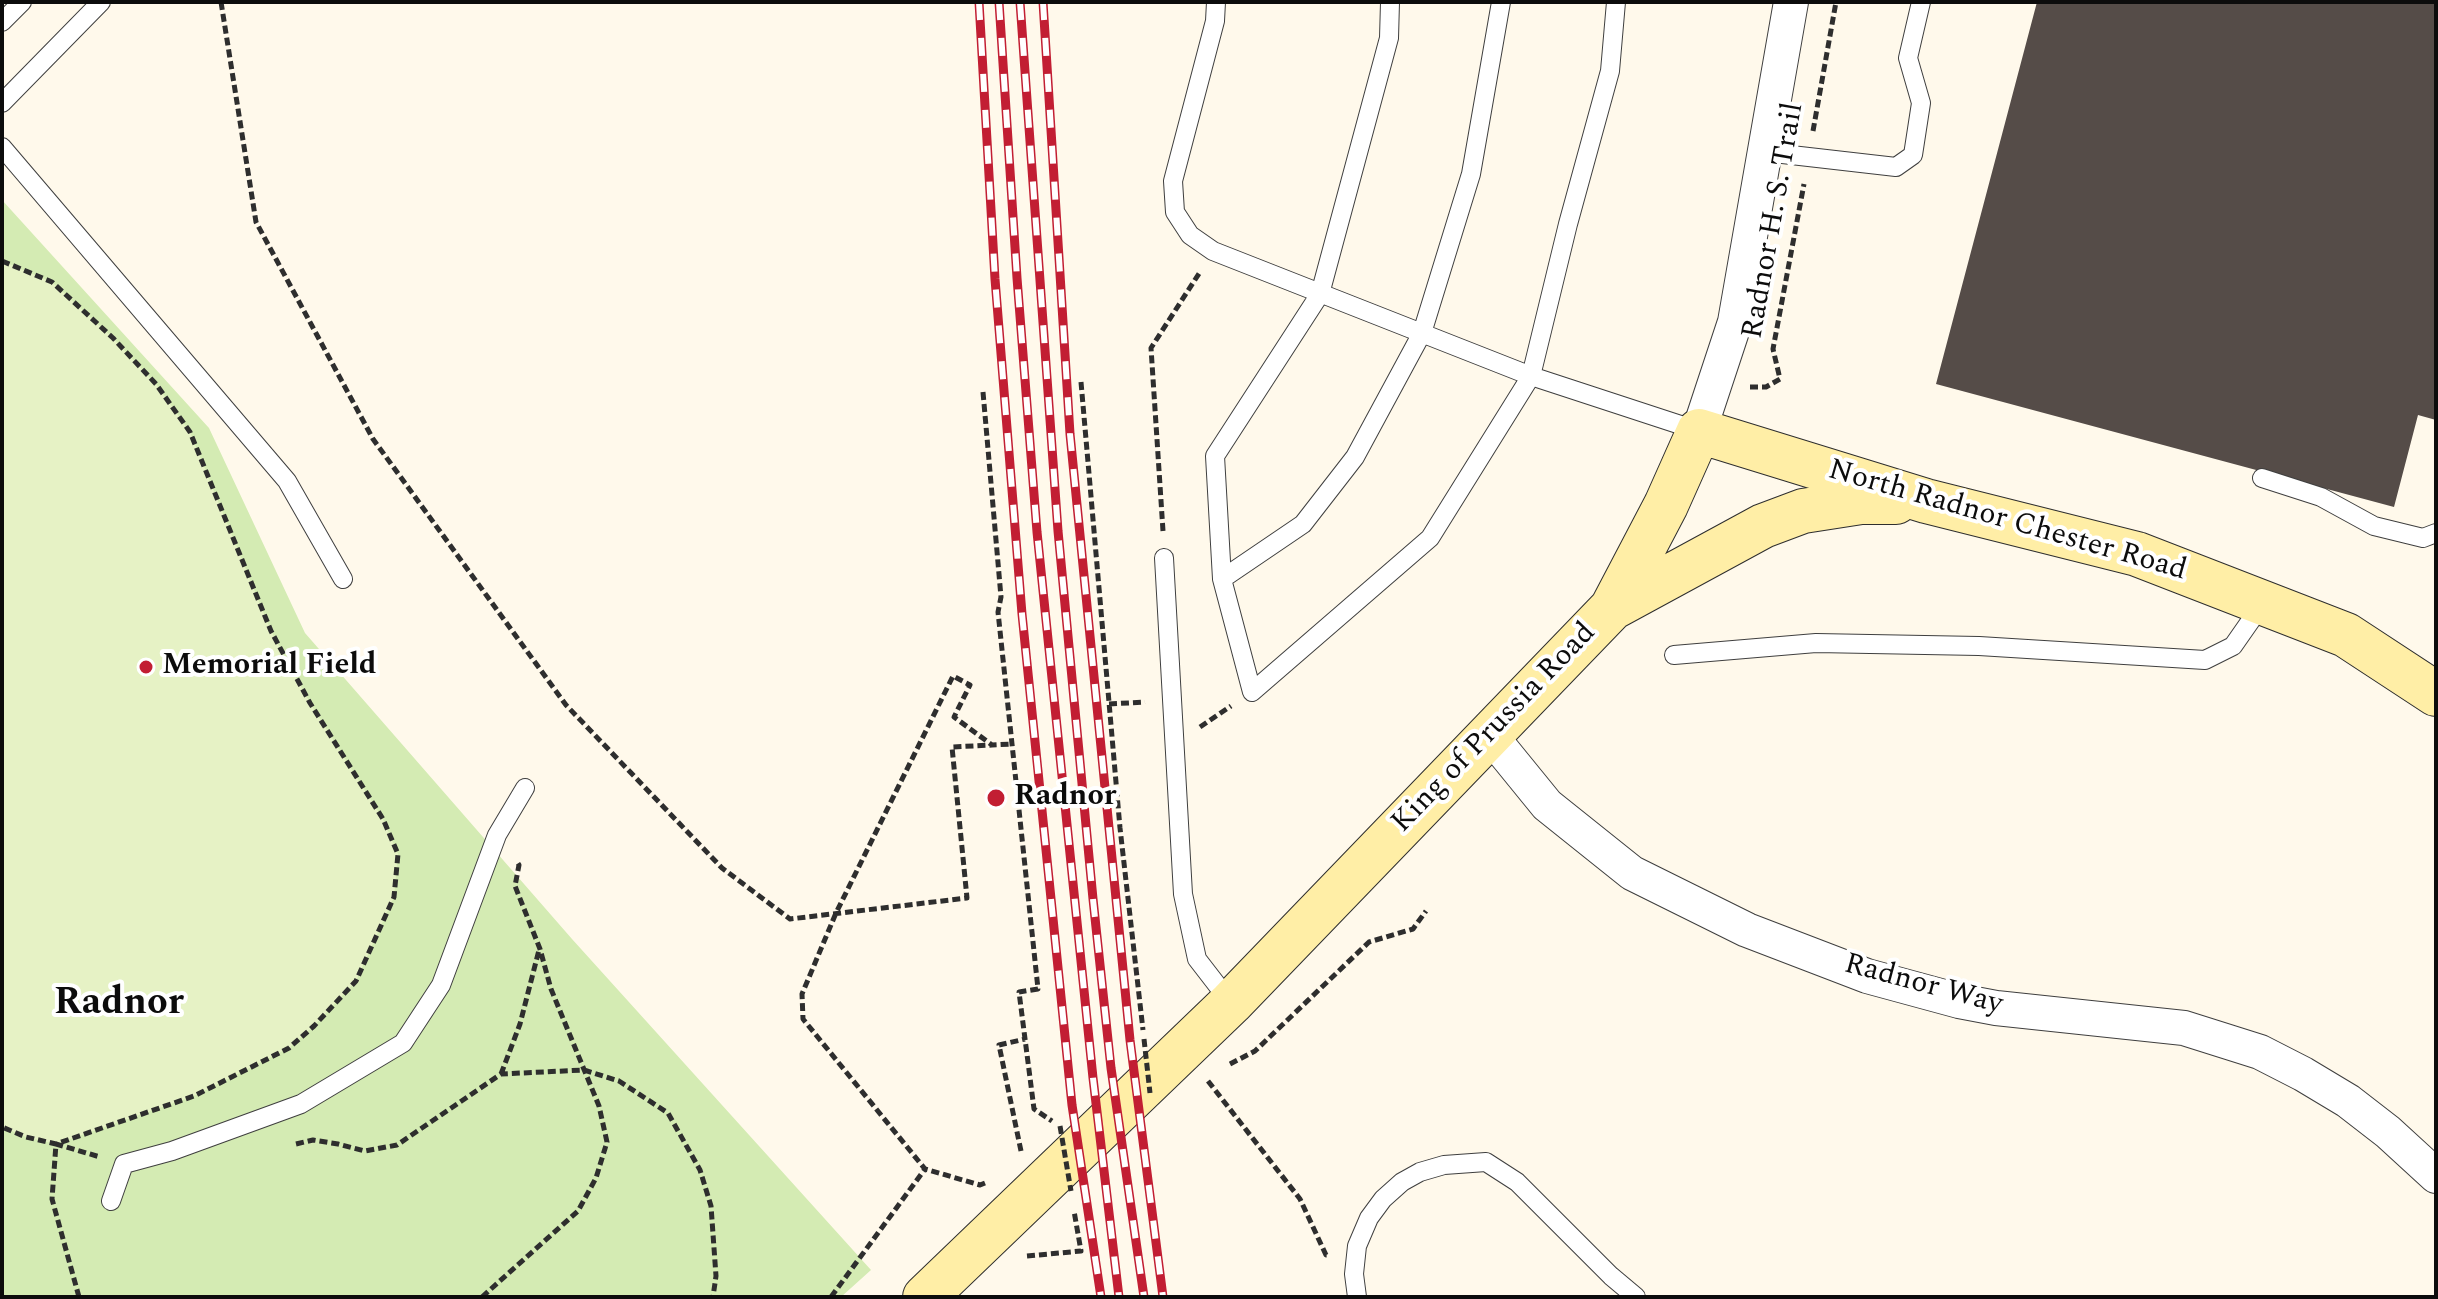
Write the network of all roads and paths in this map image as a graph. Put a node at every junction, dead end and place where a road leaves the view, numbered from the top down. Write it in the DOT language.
graph roads {
  1 [pos="22,2"];
  2 [pos="101,2"];
  3 [pos="221,2"];
  4 [pos="1216,2"];
  5 [pos="1390,2"];
  6 [pos="1501,2"];
  7 [pos="1616,2"];
  8 [pos="1791,2"];
  9 [pos="1836,2"];
  10 [pos="1921,2"];
  11 [pos="2,22"];
  12 [pos="2,103"];
  13 [pos="2,147"];
  14 [pos="1765,152"];
  15 [pos="1810,157"];
  16 [pos="1213,251"];
  17 [pos="2,261"];
  18 [pos="1320,294"];
  19 [pos="1422,333"];
  20 [pos="1531,376"];
  21 [pos="1081,382"];
  22 [pos="1713,388"];
  23 [pos="983,392"];
  24 [pos="1699,431"];
  25 [pos="2262,478"];
  26 [pos="1926,501"];
  27 [pos="2436,533"];
  28 [pos="1164,558"];
  29 [pos="343,579"];
  30 [pos="1222,579"];
  31 [pos="2263,603"];
  32 [pos="1612,608"];
  33 [pos="1674,655"];
  34 [pos="2436,694"];
  35 [pos="1490,735"];
  36 [pos="1012,744"];
  37 [pos="992,745"];
  38 [pos="525,788"];
  39 [pos="497,835"];
  40 [pos="1426,911"];
  41 [pos="836,913"];
  42 [pos="540,949"];
  43 [pos="1231,1003"];
  44 [pos="1025,1039"];
  45 [pos="584,1070"];
  46 [pos="501,1074"];
  47 [pos="1205,1077"];
  48 [pos="1196,1086"];
  49 [pos="1150,1093"];
  50 [pos="2,1127"];
  51 [pos="56,1144"];
  52 [pos="296,1144"];
  53 [pos="1022,1155"];
  54 [pos="124,1164"];
  55 [pos="925,1169"];
  56 [pos="2436,1176"];
  57 [pos="995,1180"];
  58 [pos="111,1201"];
  59 [pos="1024,1256"];
  60 [pos="1356,1257"];
  61 [pos="79,1297"];
  62 [pos="482,1297"];
  63 [pos="713,1297"];
  64 [pos="831,1297"];
  65 [pos="925,1297"];
  66 [pos="1357,1297"];
  67 [pos="1636,1297"];
  1 -- 11 [label="lane"];
  2 -- 12 [label="lane"];
  3 -- 41 [label="path"];
  4 -- 16 [label="lane"];
  5 -- 18 [label="lane"];
  6 -- 19 [label="lane"];
  7 -- 20 [label="lane"];
  8 -- 14 [label="street, King of Prussia Road"];
  9 -- 15 [label="path, Radnor H. S. Trail"];
  10 -- 15 [label="lane"];
  13 -- 29 [label="lane"];
  14 -- 15 [label="lane"];
  14 -- 22 [label="street, King of Prussia Road"];
  15 -- 22 [label="path, Radnor H. S. Trail"];
  16 -- 18 [label="lane"];
  16 -- 28 [label="path"];
  17 -- 51 [label="path"];
  18 -- 19 [label="lane"];
  18 -- 30 [label="lane"];
  19 -- 20 [label="lane"];
  19 -- 30 [label="lane"];
  20 -- 24 [label="lane"];
  20 -- 30 [label="lane"];
  21 -- 49 [label="path, bridge"];
  22 -- 24 [label="street, King of Prussia Road"];
  23 -- 36 [label="path"];
  24 -- 26 [label="main road, North Radnor Chester Road"];
  24 -- 32 [label="main road, King of Prussia Road"];
  25 -- 27 [label="lane"];
  26 -- 31 [label="main road, North Radnor Chester Road"];
  26 -- 32 [label="main road"];
  28 -- 43 [label="lane"];
  31 -- 33 [label="lane"];
  31 -- 34 [label="main road, North Radnor Chester Road"];
  32 -- 35 [label="main road, King of Prussia Road"];
  35 -- 43 [label="main road, King of Prussia Road"];
  35 -- 56 [label="street, Radnor Way"];
  36 -- 37 [label="path"];
  36 -- 44 [label="path"];
  37 -- 41 [label="path"];
  37 -- 41 [label="path"];
  38 -- 39 [label="lane"];
  39 -- 42 [label="path"];
  39 -- 54 [label="lane"];
  40 -- 47 [label="path"];
  41 -- 55 [label="path"];
  42 -- 45 [label="path"];
  42 -- 46 [label="path"];
  43 -- 65 [label="main road, King of Prussia Road"];
  44 -- 53 [label="path"];
  44 -- 59 [label="path, bridge"];
  45 -- 46 [label="path"];
  45 -- 62 [label="path"];
  45 -- 63 [label="path"];
  46 -- 52 [label="path"];
  47 -- 48 [label="path"];
  47 -- 60 [label="path"];
  50 -- 51 [label="path"];
  51 -- 54 [label="path"];
  51 -- 61 [label="path"];
  54 -- 58 [label="lane"];
  55 -- 57 [label="path"];
  55 -- 64 [label="path"];
  60 -- 66 [label="lane"];
  60 -- 67 [label="lane"];
}
